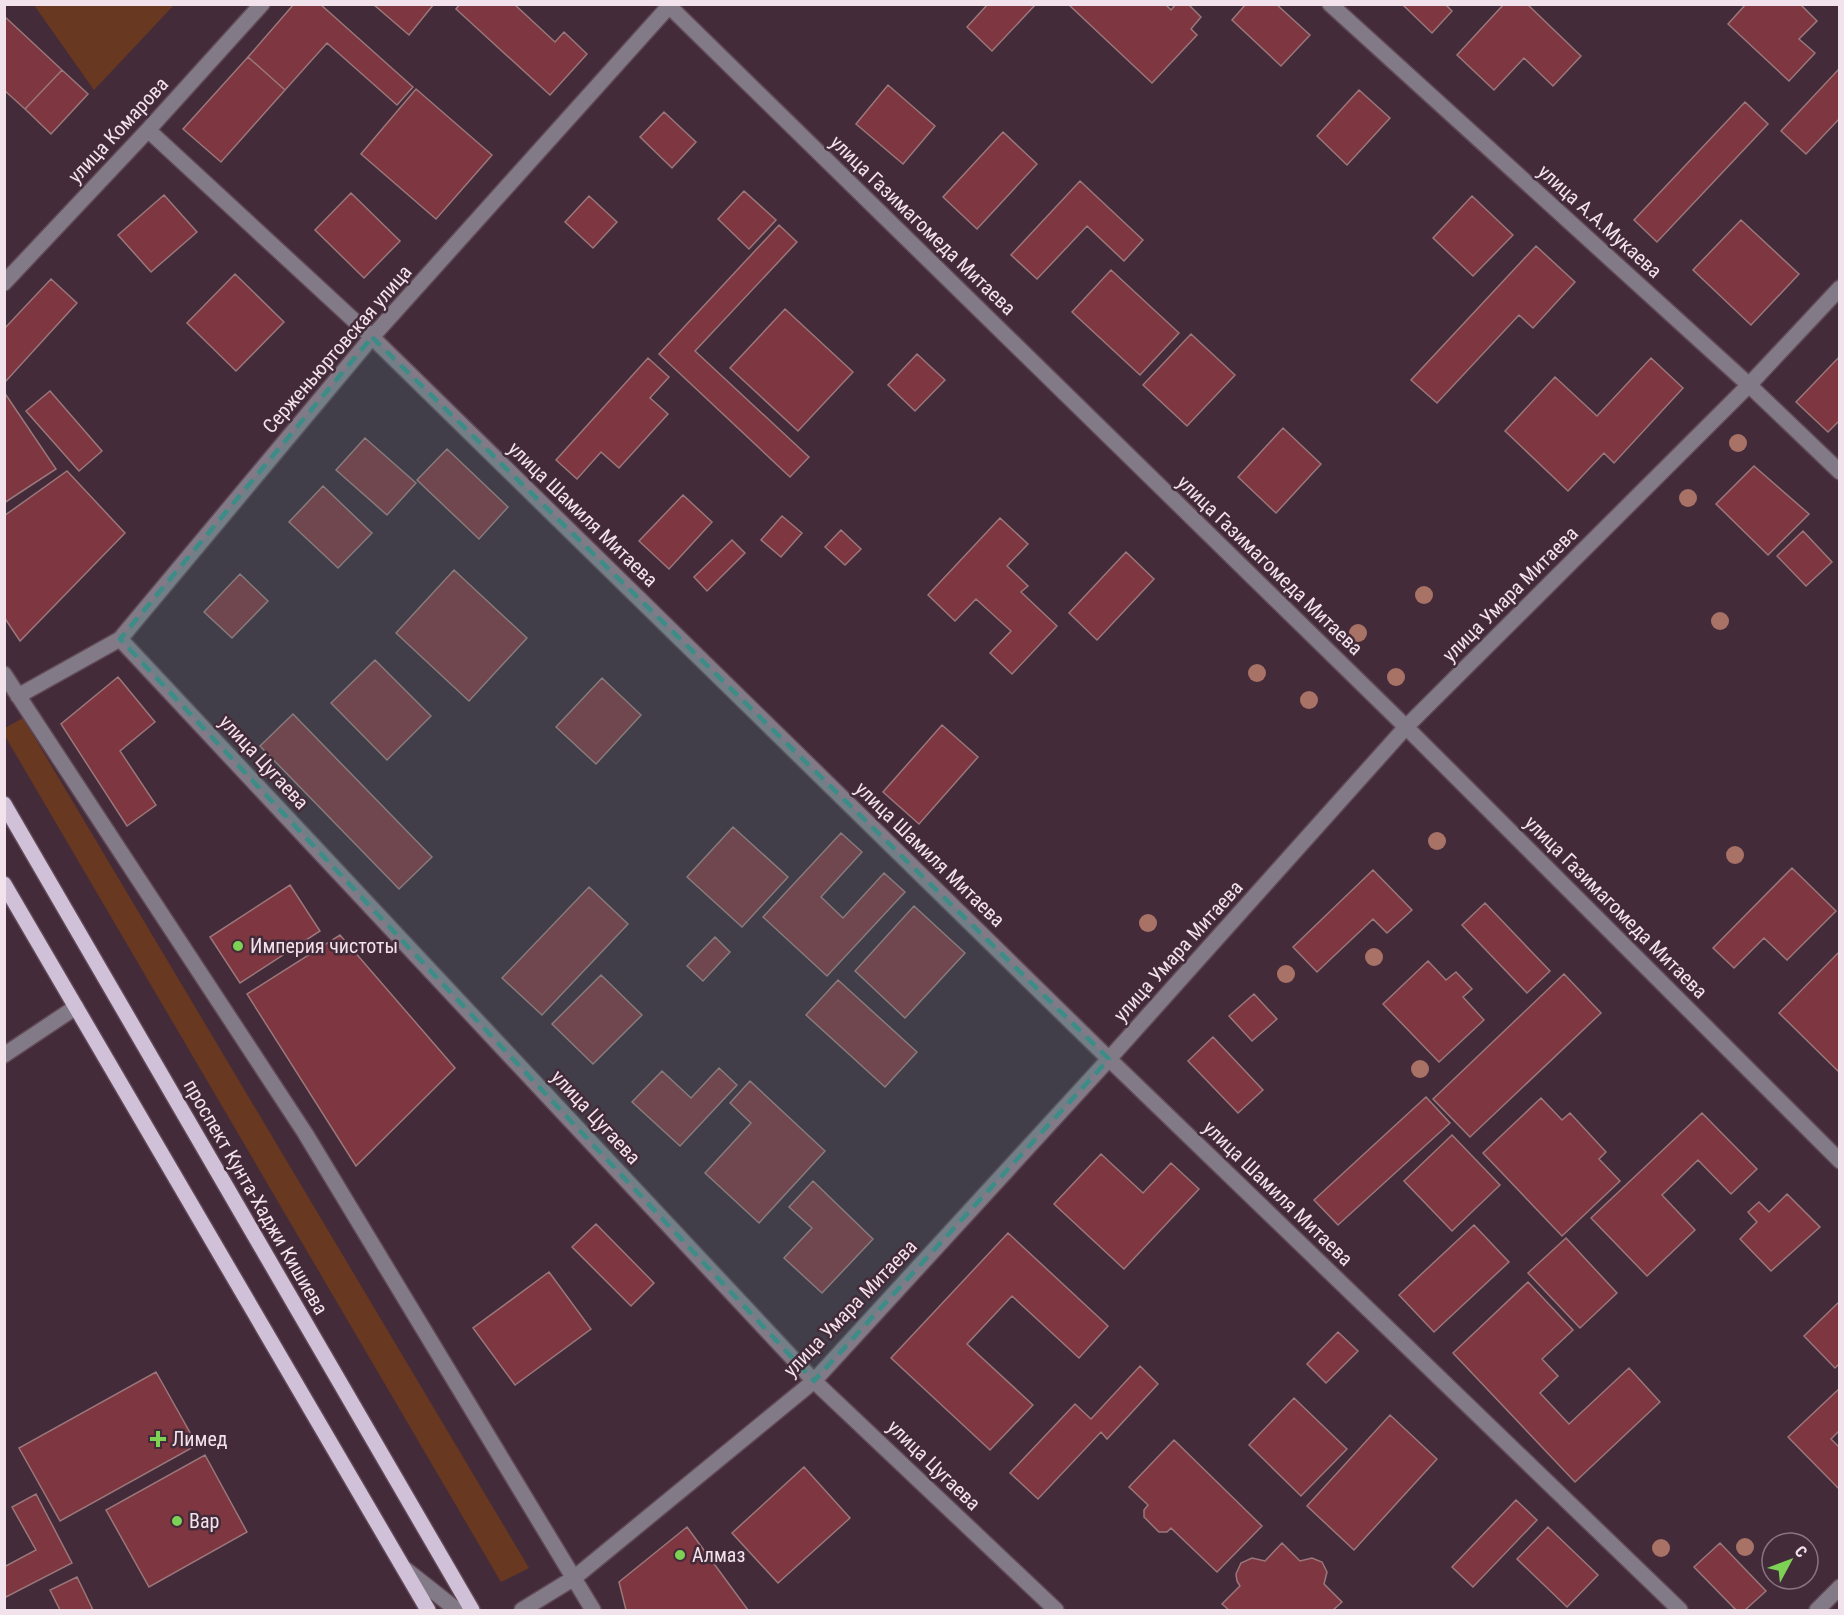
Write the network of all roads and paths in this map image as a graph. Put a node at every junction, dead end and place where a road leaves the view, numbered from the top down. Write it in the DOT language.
graph roads {
  1 [pos="262,4"];
  2 [pos="1330,4"];
  3 [pos="669,5"];
  4 [pos="148,130"];
  5 [pos="4,283"];
  6 [pos="1839,288"];
  7 [pos="372,337"];
  8 [pos="1749,385"];
  9 [pos="1839,472"];
  10 [pos="120,639"];
  11 [pos="4,674"];
  12 [pos="18,696"];
  13 [pos="1406,727"];
  14 [pos="4,804"];
  15 [pos="4,884"];
  16 [pos="76,1007"];
  17 [pos="4,1055"];
  18 [pos="1110,1059"];
  19 [pos="1839,1161"];
  20 [pos="814,1381"];
  21 [pos="402,1566"];
  22 [pos="574,1578"];
  23 [pos="1839,1587"];
  24 [pos="428,1611"];
  25 [pos="457,1611"];
  26 [pos="472,1611"];
  27 [pos="522,1611"];
  28 [pos="593,1611"];
  29 [pos="1056,1611"];
  30 [pos="1680,1611"];
  31 [pos="1817,1611"];
  1 -- 4 [label="street, улица Комарова"];
  2 -- 8 [label="street, улица А.А.Мукаева"];
  3 -- 7 [label="street, Серженьюртовская улица"];
  3 -- 13 [label="street, улица Газимагомеда Митаева"];
  4 -- 5 [label="street, улица Комарова"];
  4 -- 7 [label="street, улица Шамиля Митаева"];
  6 -- 8 [label="street, улица Умара Митаева"];
  7 -- 10 [label="street, Серженьюртовская улица"];
  7 -- 18 [label="street, улица Шамиля Митаева"];
  8 -- 9 [label="street, улица А.А.Мукаева"];
  8 -- 13 [label="street, улица Умара Митаева"];
  10 -- 12 [label="street, Серженьюртовская улица"];
  10 -- 20 [label="street, улица Цугаева"];
  11 -- 12 [label="street"];
  12 -- 22 [label="street"];
  13 -- 18 [label="street, улица Умара Митаева"];
  13 -- 19 [label="street, улица Газимагомеда Митаева"];
  14 -- 26 [label="main road, проспект Кунта-Хаджи Кишиева"];
  15 -- 16 [label="main road"];
  16 -- 17 [label="street"];
  16 -- 21 [label="main road"];
  18 -- 20 [label="street, улица Умара Митаева"];
  18 -- 30 [label="street, улица Шамиля Митаева"];
  20 -- 22 [label="street, улица Умара Митаева"];
  20 -- 29 [label="street, улица Цугаева"];
  21 -- 24 [label="main road"];
  21 -- 25 [label="street"];
  22 -- 27 [label="street, улица Умара Митаева"];
  22 -- 28 [label="street"];
  23 -- 31 [label="street"];
}
